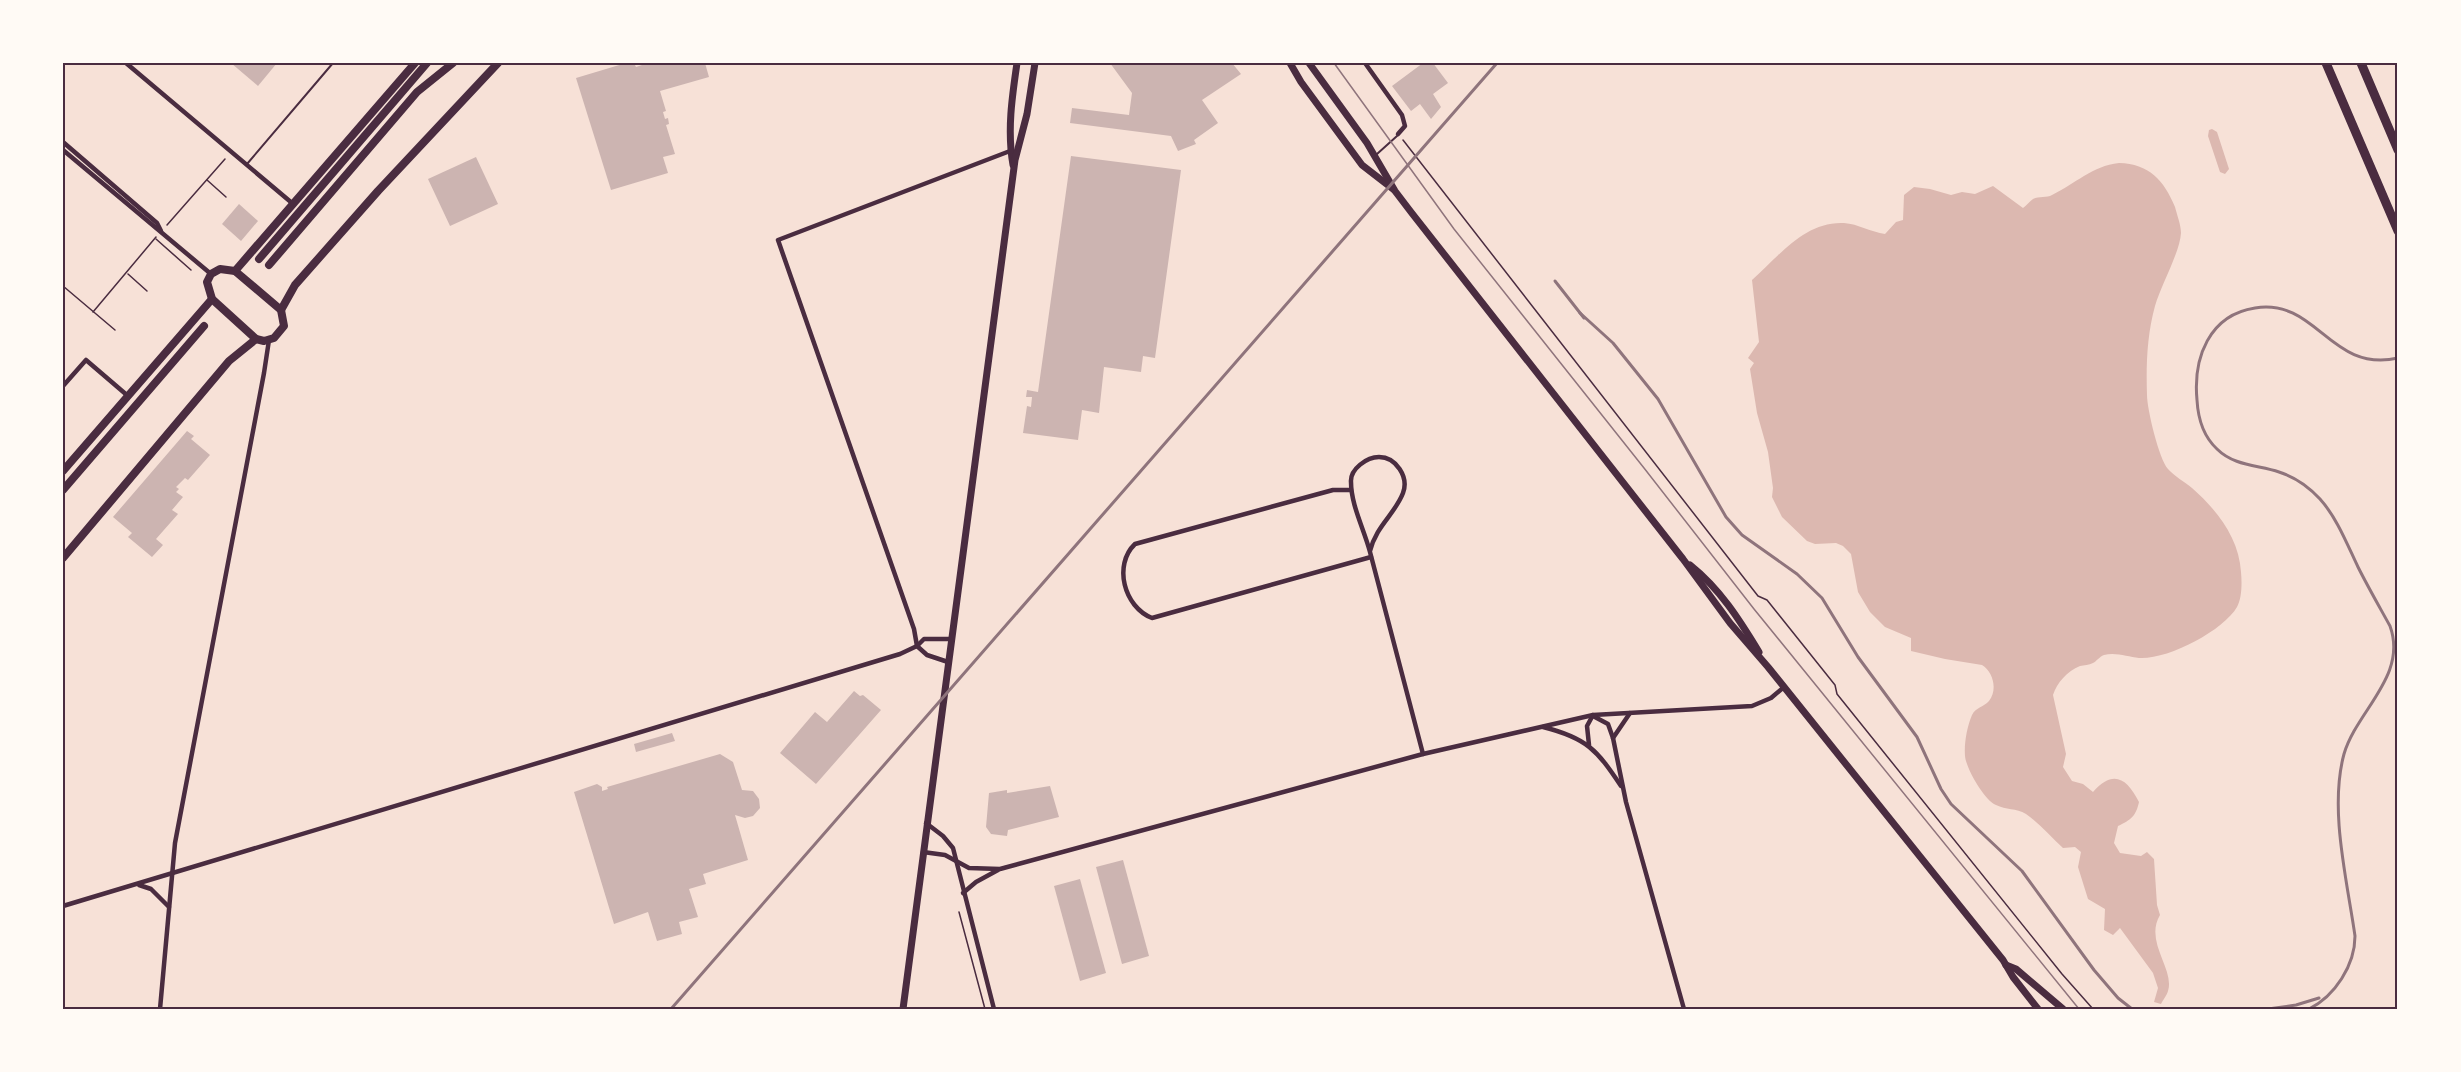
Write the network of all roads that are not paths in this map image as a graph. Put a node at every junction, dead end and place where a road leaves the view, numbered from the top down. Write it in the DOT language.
graph roads {
  1 [pos="126,63"];
  2 [pos="333,63"];
  3 [pos="415,63"];
  4 [pos="427,63"];
  5 [pos="453,63"];
  6 [pos="498,63"];
  7 [pos="1017,63"];
  8 [pos="1035,63"];
  9 [pos="1309,63"];
  10 [pos="1365,63"];
  11 [pos="2326,63"];
  12 [pos="2361,63"];
  13 [pos="1294,65"];
  14 [pos="1398,134"];
  15 [pos="63,142"];
  16 [pos="63,150"];
  17 [pos="2398,150"];
  18 [pos="1010,151"];
  19 [pos="1375,156"];
  20 [pos="247,164"];
  21 [pos="1362,165"];
  22 [pos="1014,171"];
  23 [pos="1395,191"];
  24 [pos="292,203"];
  25 [pos="162,231"];
  26 [pos="2398,231"];
  27 [pos="259,260"];
  28 [pos="269,265"];
  29 [pos="235,271"];
  30 [pos="212,274"];
  31 [pos="212,299"];
  32 [pos="281,310"];
  33 [pos="204,326"];
  34 [pos="256,339"];
  35 [pos="268,340"];
  36 [pos="63,386"];
  37 [pos="128,396"];
  38 [pos="63,471"];
  39 [pos="63,490"];
  40 [pos="1351,490"];
  41 [pos="1370,554"];
  42 [pos="63,558"];
  43 [pos="951,639"];
  44 [pos="918,646"];
  45 [pos="948,662"];
  46 [pos="1784,687"];
  47 [pos="1630,713"];
  48 [pos="1593,715"];
  49 [pos="1541,727"];
  50 [pos="1613,738"];
  51 [pos="1589,745"];
  52 [pos="1423,754"];
  53 [pos="1623,789"];
  54 [pos="926,823"];
  55 [pos="923,852"];
  56 [pos="955,861"];
  57 [pos="1000,869"];
  58 [pos="172,872"];
  59 [pos="136,884"];
  60 [pos="963,893"];
  61 [pos="63,906"];
  62 [pos="170,909"];
  63 [pos="2006,965"];
  64 [pos="160,1009"];
  65 [pos="903,1009"];
  66 [pos="994,1009"];
  67 [pos="1684,1009"];
  68 [pos="2038,1009"];
  69 [pos="2063,1009"];
  1 -- 20 [label="street"];
  2 -- 20 [label="lane"];
  3 -- 24 [label="main road"];
  4 -- 27 [label="highway"];
  5 -- 28 [label="highway"];
  6 -- 32 [label="main road"];
  7 -- 18 [label="main road"];
  8 -- 22 [label="main road"];
  9 -- 19 [label="main road"];
  10 -- 14 [label="street"];
  11 -- 26 [label="highway"];
  12 -- 17 [label="highway"];
  13 -- 21 [label="main road"];
  14 -- 19 [label="lane"];
  15 -- 25 [label="street"];
  16 -- 25 [label="street"];
  18 -- 22 [label="main road"];
  18 -- 44 [label="street"];
  19 -- 21 [label="main road"];
  19 -- 23 [label="main road"];
  20 -- 24 [label="street"];
  21 -- 23 [label="main road"];
  22 -- 43 [label="main road"];
  23 -- 46 [label="main road"];
  24 -- 29 [label="main road"];
  25 -- 30 [label="street"];
  29 -- 30 [label="main road"];
  29 -- 32 [label="main road"];
  30 -- 31 [label="main road"];
  31 -- 34 [label="main road"];
  31 -- 37 [label="main road"];
  32 -- 35 [label="main road"];
  33 -- 39 [label="highway"];
  34 -- 35 [label="main road"];
  34 -- 42 [label="main road"];
  35 -- 58 [label="street"];
  36 -- 37 [label="street"];
  37 -- 38 [label="main road"];
  40 -- 41 [label="street"];
  40 -- 41 [label="street"];
  40 -- 41 [label="street"];
  41 -- 52 [label="street"];
  43 -- 44 [label="street"];
  43 -- 45 [label="main road"];
  44 -- 45 [label="street"];
  44 -- 58 [label="street"];
  45 -- 54 [label="main road"];
  46 -- 47 [label="street"];
  46 -- 63 [label="main road"];
  47 -- 48 [label="street"];
  47 -- 50 [label="street"];
  48 -- 49 [label="street"];
  48 -- 50 [label="street"];
  48 -- 51 [label="street"];
  49 -- 51 [label="street"];
  49 -- 52 [label="street"];
  50 -- 53 [label="street"];
  51 -- 53 [label="street"];
  52 -- 57 [label="street"];
  53 -- 67 [label="street"];
  54 -- 55 [label="main road"];
  54 -- 56 [label="street"];
  55 -- 56 [label="street"];
  55 -- 65 [label="main road"];
  56 -- 57 [label="street"];
  56 -- 60 [label="street"];
  57 -- 60 [label="street"];
  58 -- 59 [label="street"];
  58 -- 62 [label="street"];
  59 -- 61 [label="street"];
  59 -- 62 [label="street"];
  60 -- 66 [label="street"];
  62 -- 64 [label="street"];
  63 -- 68 [label="main road"];
  63 -- 69 [label="main road"];
}
